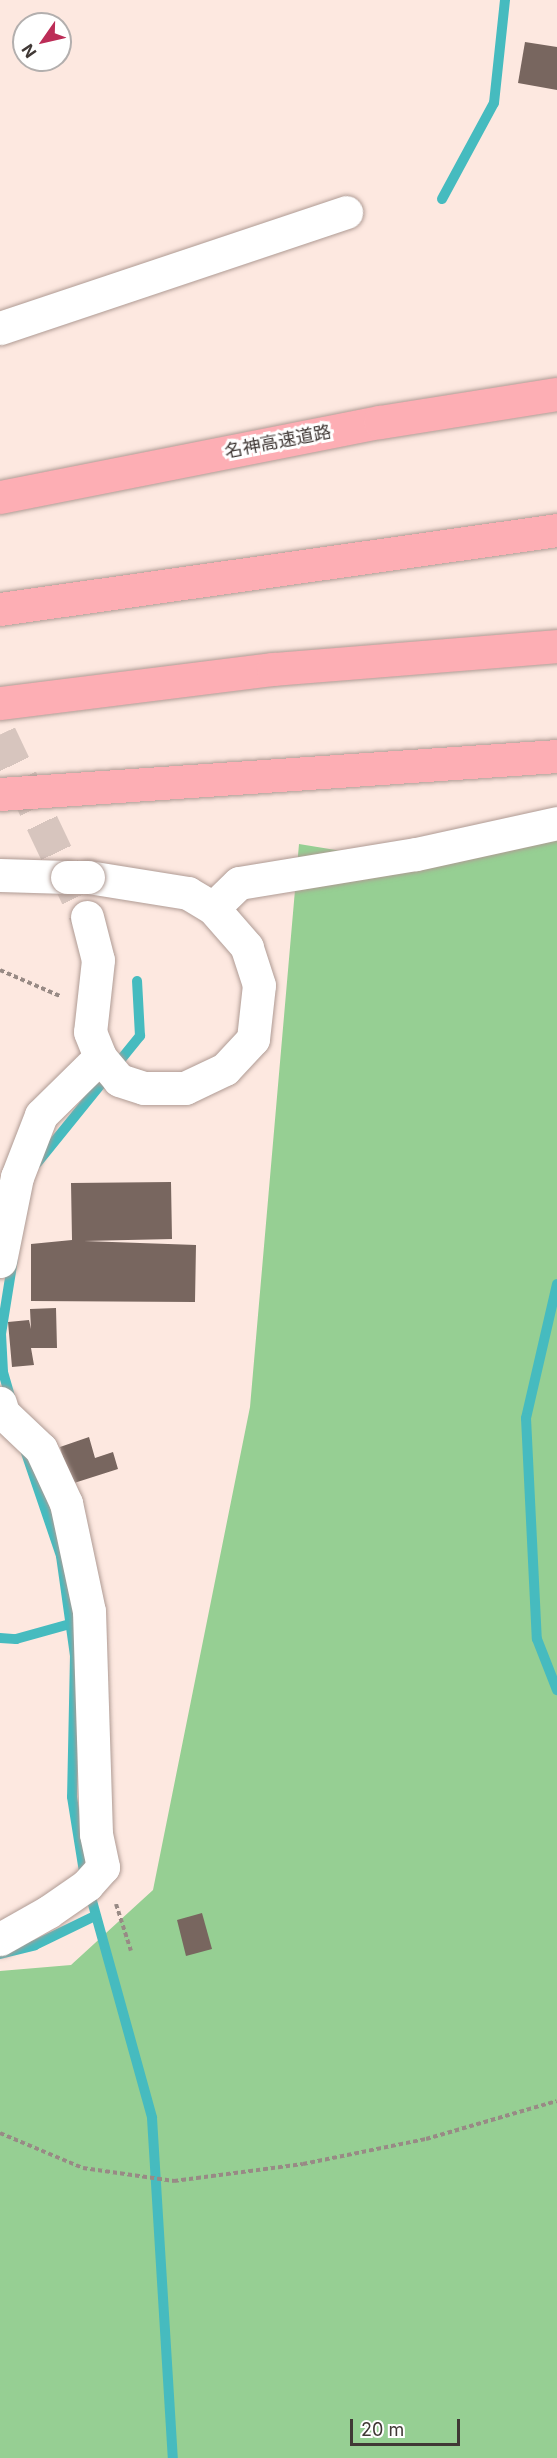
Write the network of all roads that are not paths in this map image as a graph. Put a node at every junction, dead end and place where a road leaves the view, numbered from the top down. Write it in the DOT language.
graph roads {
  1 [pos="346,212"];
  2 [pos="0,328"];
  3 [pos="557,394"];
  4 [pos="0,496"];
  5 [pos="557,530"];
  6 [pos="0,609"];
  7 [pos="557,646"];
  8 [pos="0,703"];
  9 [pos="557,756"];
  10 [pos="0,794"];
  11 [pos="557,823"];
  12 [pos="0,875"];
  13 [pos="188,897"];
  14 [pos="87,917"];
  15 [pos="107,1065"];
  16 [pos="0,1261"];
  17 [pos="3,1409"];
  18 [pos="0,1940"];
  1 -- 2 [label="street"];
  3 -- 4 [label="highway, 名神高速道路"];
  5 -- 6 [label="highway"];
  7 -- 8 [label="highway"];
  9 -- 10 [label="highway"];
  11 -- 13 [label="street"];
  12 -- 13 [label="street"];
  13 -- 15 [label="street"];
  14 -- 15 [label="street"];
  15 -- 16 [label="street"];
  17 -- 18 [label="street"];
}
